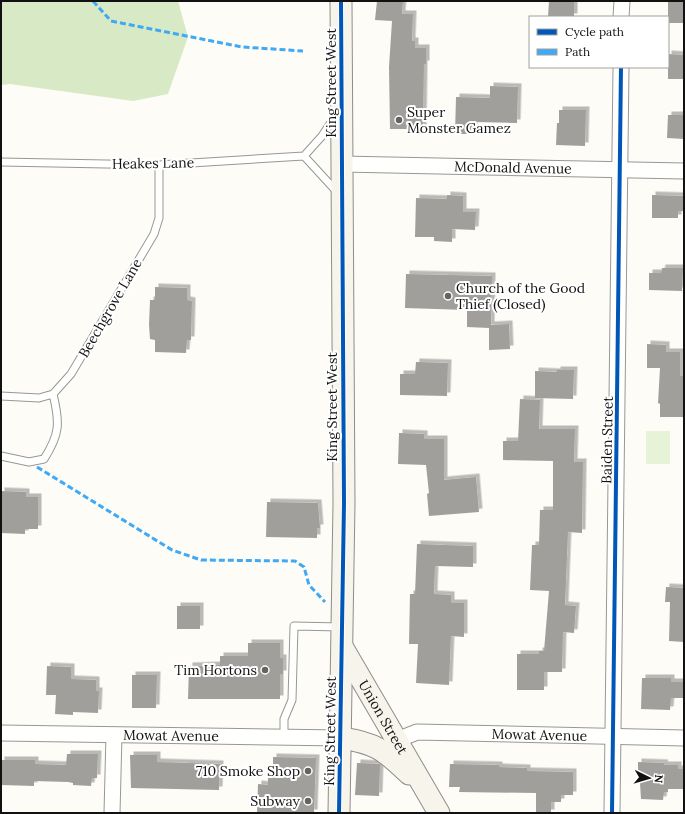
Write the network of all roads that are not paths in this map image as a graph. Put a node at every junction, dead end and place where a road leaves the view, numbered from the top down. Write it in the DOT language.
graph roads {
  1 [pos="341,1"];
  2 [pos="622,1"];
  3 [pos="622,16"];
  4 [pos="621,68"];
  5 [pos="342,106"];
  6 [pos="304,156"];
  7 [pos="1,162"];
  8 [pos="342,164"];
  9 [pos="159,165"];
  10 [pos="621,170"];
  11 [pos="684,171"];
  12 [pos="342,198"];
  13 [pos="53,394"];
  14 [pos="1,396"];
  15 [pos="1,456"];
  16 [pos="342,637"];
  17 [pos="1,733"];
  18 [pos="114,735"];
  19 [pos="284,737"];
  20 [pos="614,737"];
  21 [pos="341,738"];
  22 [pos="684,738"];
  23 [pos="397,740"];
  24 [pos="424,788"];
  25 [pos="112,813"];
  26 [pos="339,813"];
  27 [pos="439,813"];
  28 [pos="612,813"];
  1 -- 5 [label="main road, King Street West"];
  2 -- 3 [label="street"];
  4 -- 10 [label="street, Baiden Street"];
  5 -- 6 [label="lane"];
  5 -- 8 [label="main road, King Street West"];
  6 -- 9 [label="lane, Heakes Lane"];
  6 -- 12 [label="lane"];
  7 -- 9 [label="lane, Heakes Lane"];
  8 -- 10 [label="street, McDonald Avenue"];
  8 -- 12 [label="main road, King Street West"];
  9 -- 13 [label="lane, Beechgrove Lane"];
  10 -- 11 [label="street, McDonald Avenue"];
  10 -- 20 [label="street, Baiden Street"];
  12 -- 16 [label="main road, King Street West"];
  13 -- 14 [label="lane"];
  13 -- 15 [label="lane"];
  16 -- 19 [label="lane"];
  16 -- 21 [label="main road, King Street West"];
  16 -- 23 [label="main road, Union Street"];
  17 -- 18 [label="street, Mowat Avenue"];
  18 -- 19 [label="street, Mowat Avenue"];
  18 -- 25 [label="street"];
  19 -- 21 [label="street, Mowat Avenue"];
  20 -- 22 [label="street, Mowat Avenue"];
  20 -- 23 [label="street, Mowat Avenue"];
  20 -- 28 [label="street, Baiden Street"];
  21 -- 24 [label="main road, Union Street"];
  21 -- 26 [label="main road, King Street West"];
  23 -- 24 [label="main road, Union Street"];
  24 -- 27 [label="main road, Union Street"];
}
